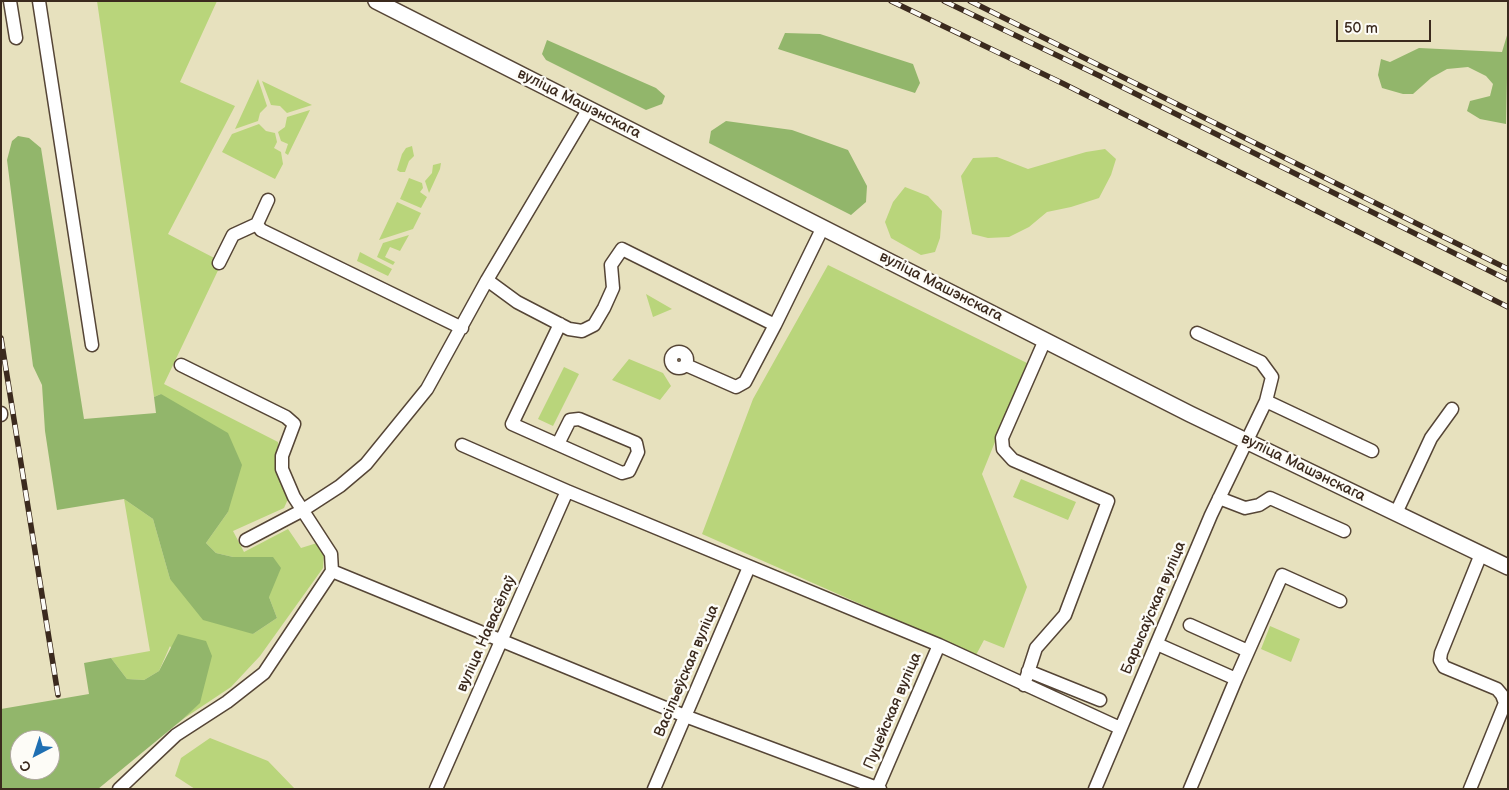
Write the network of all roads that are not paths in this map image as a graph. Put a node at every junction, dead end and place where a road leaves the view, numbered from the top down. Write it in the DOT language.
graph roads {
  1 [pos="10,1"];
  2 [pos="39,1"];
  3 [pos="376,1"];
  4 [pos="16,38"];
  5 [pos="588,110"];
  6 [pos="268,200"];
  7 [pos="256,224"];
  8 [pos="823,227"];
  9 [pos="220,263"];
  10 [pos="487,280"];
  11 [pos="560,324"];
  12 [pos="775,325"];
  13 [pos="462,328"];
  14 [pos="1198,332"];
  15 [pos="1045,340"];
  16 [pos="92,345"];
  17 [pos="181,365"];
  18 [pos="686,365"];
  19 [pos="1266,401"];
  20 [pos="1452,409"];
  21 [pos="1245,440"];
  22 [pos="558,444"];
  23 [pos="462,445"];
  24 [pos="1372,451"];
  25 [pos="567,491"];
  26 [pos="1219,498"];
  27 [pos="303,510"];
  28 [pos="1396,513"];
  29 [pos="1344,531"];
  30 [pos="246,540"];
  31 [pos="1481,554"];
  32 [pos="749,567"];
  33 [pos="1508,567"];
  34 [pos="332,570"];
  35 [pos="1340,601"];
  36 [pos="1190,625"];
  37 [pos="503,640"];
  38 [pos="1156,644"];
  39 [pos="938,645"];
  40 [pos="1248,651"];
  41 [pos="1028,671"];
  42 [pos="1236,679"];
  43 [pos="1024,684"];
  44 [pos="1100,700"];
  45 [pos="685,716"];
  46 [pos="1120,728"];
  47 [pos="878,788"];
  48 [pos="119,789"];
  49 [pos="436,789"];
  50 [pos="654,789"];
  51 [pos="1095,789"];
  52 [pos="1190,789"];
  53 [pos="1470,789"];
  1 -- 4 [label="street"];
  2 -- 16 [label="street"];
  3 -- 5 [label="main road, вуліца Машэнскага"];
  5 -- 8 [label="main road, вуліца Машэнскага"];
  5 -- 10 [label="street"];
  6 -- 7 [label="street"];
  7 -- 9 [label="street"];
  7 -- 13 [label="street"];
  8 -- 12 [label="street"];
  8 -- 15 [label="main road, вуліца Машэнскага"];
  10 -- 11 [label="street"];
  10 -- 13 [label="street"];
  11 -- 12 [label="street"];
  11 -- 22 [label="street"];
  12 -- 18 [label="street"];
  13 -- 27 [label="street"];
  14 -- 19 [label="street, Барысаўская вуліца"];
  15 -- 21 [label="main road, вуліца Машэнскага"];
  15 -- 41 [label="street"];
  17 -- 27 [label="street"];
  19 -- 21 [label="street, Барысаўская вуліца"];
  19 -- 24 [label="street"];
  20 -- 28 [label="street"];
  21 -- 26 [label="street, Барысаўская вуліца"];
  21 -- 28 [label="main road, вуліца Машэнскага"];
  22 -- 22 [label="street"];
  23 -- 25 [label="street"];
  25 -- 32 [label="street"];
  25 -- 37 [label="street, вуліца Навасёлаў"];
  26 -- 29 [label="street"];
  26 -- 38 [label="street, Барысаўская вуліца"];
  27 -- 30 [label="street"];
  27 -- 34 [label="street"];
  28 -- 31 [label="main road, вуліца Машэнскага"];
  31 -- 33 [label="main road, вуліца Машэнскага"];
  31 -- 53 [label="street"];
  32 -- 39 [label="street"];
  32 -- 45 [label="street, Васільеўская вуліца"];
  34 -- 37 [label="street"];
  34 -- 48 [label="street"];
  35 -- 40 [label="street"];
  36 -- 40 [label="street"];
  37 -- 45 [label="street"];
  37 -- 49 [label="street, вуліца Навасёлаў"];
  38 -- 42 [label="street"];
  38 -- 46 [label="street, Барысаўская вуліца"];
  39 -- 43 [label="street"];
  39 -- 47 [label="street, Пуцейская вуліца"];
  40 -- 42 [label="street"];
  41 -- 43 [label="street"];
  41 -- 44 [label="street"];
  42 -- 52 [label="street"];
  43 -- 46 [label="street"];
  45 -- 47 [label="street"];
  45 -- 50 [label="street, Васільеўская вуліца"];
  46 -- 51 [label="street, Барысаўская вуліца"];
}
